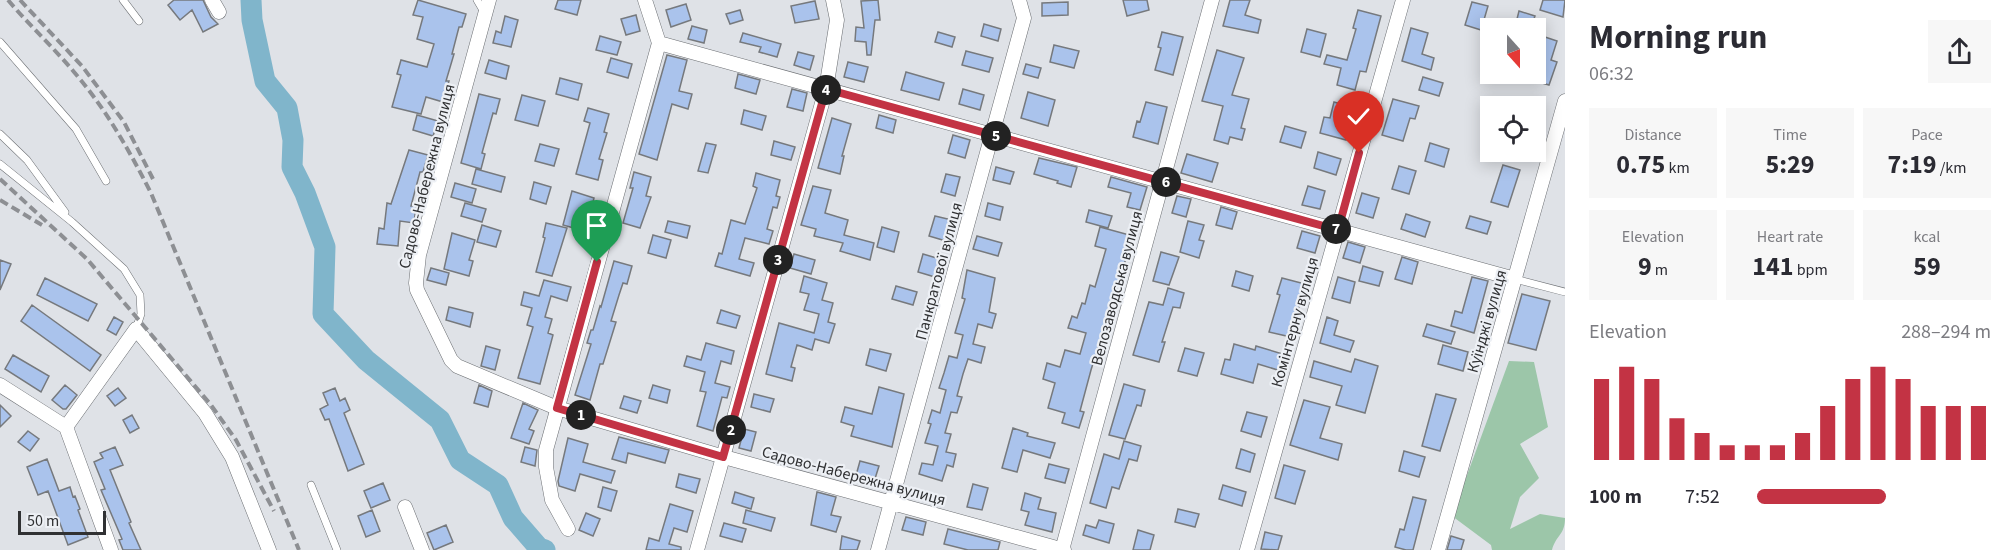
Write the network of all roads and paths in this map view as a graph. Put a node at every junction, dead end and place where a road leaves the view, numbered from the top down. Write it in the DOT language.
graph roads {
  1 [pos="123,0"];
  2 [pos="477,0"];
  3 [pos="645,0"];
  4 [pos="833,0"];
  5 [pos="1019,0"];
  6 [pos="1212,0"];
  7 [pos="1403,0"];
  8 [pos="487,7"];
  9 [pos="139,21"];
  10 [pos="0,42"];
  11 [pos="659,43"];
  12 [pos="826,89"];
  13 [pos="1565,101"];
  14 [pos="0,134"];
  15 [pos="993,135"];
  16 [pos="0,164"];
  17 [pos="106,181"];
  18 [pos="1162,182"];
  19 [pos="72,222"];
  20 [pos="1338,230"];
  21 [pos="1515,279"];
  22 [pos="1565,292"];
  23 [pos="136,329"];
  24 [pos="0,385"];
  25 [pos="557,408"];
  26 [pos="66,427"];
  27 [pos="723,457"];
  28 [pos="310,485"];
  29 [pos="891,501"];
  30 [pos="405,507"];
  31 [pos="568,529"];
  32 [pos="111,550"];
  33 [pos="269,550"];
  34 [pos="337,550"];
  35 [pos="422,550"];
  36 [pos="697,550"];
  37 [pos="878,550"];
  38 [pos="1063,550"];
  39 [pos="1247,550"];
  40 [pos="1438,550"];
  1 -- 9 [label="lane"];
  2 -- 8 [label="lane"];
  3 -- 11 [label="street"];
  4 -- 12 [label="street"];
  5 -- 15 [label="street, Панкратової вулиця"];
  6 -- 18 [label="street, Велозаводська вулиця"];
  7 -- 20 [label="street, Комінтерну вулиця"];
  8 -- 25 [label="street, Садово-Набережна вулиця"];
  10 -- 17 [label="lane"];
  11 -- 12 [label="street"];
  11 -- 25 [label="street"];
  12 -- 15 [label="street"];
  12 -- 27 [label="street"];
  13 -- 21 [label="street, Куїнджі вулиця"];
  14 -- 19 [label="lane"];
  15 -- 18 [label="street"];
  15 -- 29 [label="street, Панкратової вулиця"];
  16 -- 19 [label="lane"];
  18 -- 20 [label="street"];
  18 -- 38 [label="street, Велозаводська вулиця"];
  19 -- 23 [label="lane"];
  20 -- 21 [label="street"];
  20 -- 39 [label="street, Комінтерну вулиця"];
  21 -- 22 [label="lane"];
  21 -- 40 [label="street, Куїнджі вулиця"];
  23 -- 26 [label="street"];
  23 -- 33 [label="street"];
  24 -- 26 [label="street"];
  25 -- 27 [label="street, Садово-Набережна вулиця"];
  25 -- 31 [label="street"];
  26 -- 32 [label="street"];
  27 -- 29 [label="street, Садово-Набережна вулиця"];
  27 -- 36 [label="street"];
  28 -- 34 [label="lane"];
  29 -- 37 [label="street, Панкратової вулиця"];
  29 -- 38 [label="street, Садово-Набережна вулиця"];
  30 -- 35 [label="street"];
}
